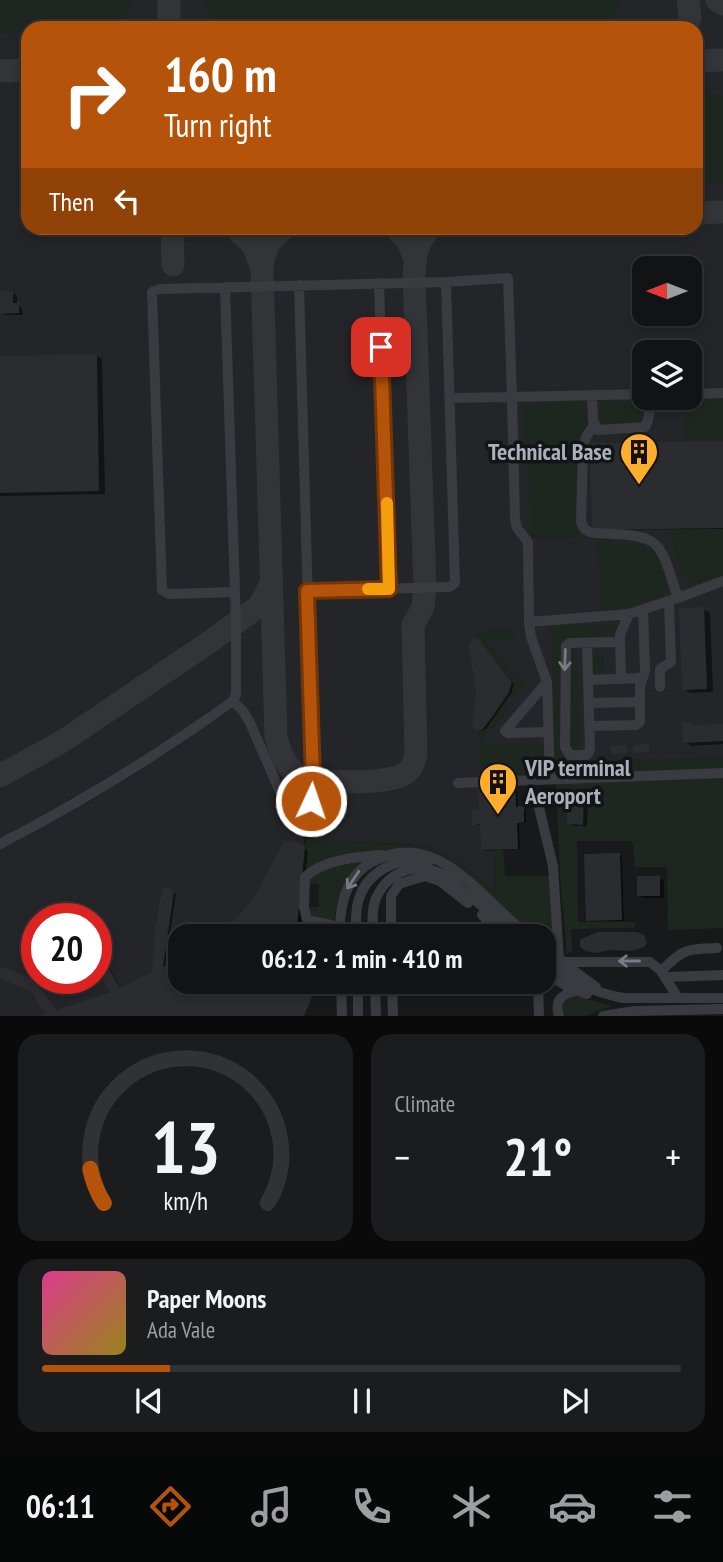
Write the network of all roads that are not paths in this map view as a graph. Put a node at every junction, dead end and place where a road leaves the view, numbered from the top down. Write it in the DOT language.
graph roads {
  1 [pos="379,282"];
  2 [pos="446,282"];
  3 [pos="299,285"];
  4 [pos="225,287"];
  5 [pos="723,393"];
  6 [pos="632,394"];
  7 [pos="702,394"];
  8 [pos="592,395"];
  9 [pos="512,397"];
  10 [pos="451,398"];
  11 [pos="650,410"];
  12 [pos="594,425"];
  13 [pos="723,580"];
  14 [pos="389,589"];
  15 [pos="307,591"];
  16 [pos="235,592"];
  17 [pos="673,599"];
  18 [pos="643,609"];
  19 [pos="629,614"];
  20 [pos="529,622"];
  21 [pos="620,642"];
  22 [pos="587,643"];
  23 [pos="643,678"];
  24 [pos="621,679"];
  25 [pos="588,680"];
  26 [pos="547,682"];
  27 [pos="660,687"];
  28 [pos="233,701"];
  29 [pos="640,702"];
  30 [pos="589,703"];
  31 [pos="589,726"];
  32 [pos="548,732"];
  33 [pos="723,773"];
  34 [pos="550,780"];
  35 [pos="458,783"];
  36 [pos="537,799"];
  37 [pos="0,844"];
  38 [pos="396,853"];
  39 [pos="326,924"];
  40 [pos="341,924"];
  41 [pos="356,924"];
  42 [pos="373,924"];
  43 [pos="391,924"];
  44 [pos="490,924"];
  45 [pos="503,924"];
  46 [pos="512,924"];
  47 [pos="512,924"];
  48 [pos="558,934"];
  49 [pos="556,936"];
  50 [pos="717,948"];
  51 [pos="556,958"];
  52 [pos="559,960"];
  53 [pos="556,968"];
  54 [pos="663,974"];
  55 [pos="723,975"];
  56 [pos="556,979"];
  57 [pos="576,991"];
  58 [pos="341,994"];
  59 [pos="358,994"];
  60 [pos="375,994"];
  61 [pos="392,994"];
  62 [pos="538,994"];
  63 [pos="611,996"];
  64 [pos="678,998"];
  65 [pos="723,998"];
  66 [pos="723,1009"];
  67 [pos="342,1016"];
  68 [pos="358,1016"];
  69 [pos="376,1016"];
  70 [pos="393,1016"];
  71 [pos="539,1016"];
  72 [pos="559,1016"];
  73 [pos="603,1016"];
  1 -- 2 [label="lane"];
  1 -- 3 [label="lane"];
  1 -- 14 [label="lane"];
  2 -- 9 [label="lane"];
  2 -- 10 [label="lane"];
  3 -- 4 [label="lane"];
  3 -- 15 [label="lane"];
  4 -- 16 [label="lane"];
  4 -- 16 [label="lane"];
  5 -- 7 [label="lane"];
  6 -- 8 [label="lane"];
  8 -- 9 [label="lane"];
  8 -- 12 [label="lane"];
  9 -- 10 [label="lane"];
  9 -- 20 [label="lane"];
  10 -- 14 [label="lane"];
  11 -- 12 [label="lane"];
  12 -- 17 [label="lane"];
  13 -- 17 [label="lane"];
  14 -- 15 [label="lane"];
  15 -- 28 [label="lane"];
  16 -- 28 [label="lane"];
  17 -- 18 [label="lane"];
  17 -- 27 [label="lane"];
  18 -- 19 [label="lane"];
  18 -- 23 [label="lane"];
  19 -- 20 [label="lane"];
  19 -- 21 [label="lane"];
  20 -- 26 [label="lane"];
  21 -- 22 [label="lane"];
  21 -- 24 [label="lane"];
  22 -- 25 [label="lane"];
  22 -- 31 [label="lane, one-way"];
  23 -- 24 [label="lane"];
  23 -- 29 [label="lane"];
  24 -- 25 [label="lane"];
  25 -- 30 [label="lane"];
  26 -- 32 [label="lane"];
  26 -- 32 [label="lane"];
  28 -- 37 [label="lane"];
  29 -- 30 [label="lane"];
  29 -- 31 [label="lane"];
  30 -- 31 [label="lane"];
  32 -- 34 [label="lane"];
  33 -- 34 [label="lane"];
  34 -- 35 [label="lane"];
  36 -- 48 [label="lane"];
  38 -- 39 [label="lane"];
  38 -- 40 [label="lane, one-way"];
  38 -- 46 [label="lane"];
  41 -- 47 [label="lane"];
  42 -- 45 [label="lane"];
  43 -- 44 [label="lane"];
  48 -- 49 [label="lane"];
  48 -- 52 [label="lane"];
  50 -- 54 [label="lane"];
  51 -- 52 [label="lane"];
  54 -- 52 [label="lane, one-way"];
  52 -- 63 [label="lane"];
  53 -- 63 [label="lane"];
  54 -- 55 [label="lane"];
  54 -- 64 [label="lane"];
  56 -- 57 [label="lane"];
  57 -- 63 [label="lane"];
  57 -- 72 [label="lane"];
  58 -- 67 [label="lane"];
  59 -- 68 [label="lane"];
  60 -- 69 [label="lane"];
  61 -- 70 [label="lane"];
  62 -- 71 [label="lane"];
  63 -- 64 [label="lane"];
  64 -- 65 [label="lane"];
  66 -- 73 [label="lane"];
}
